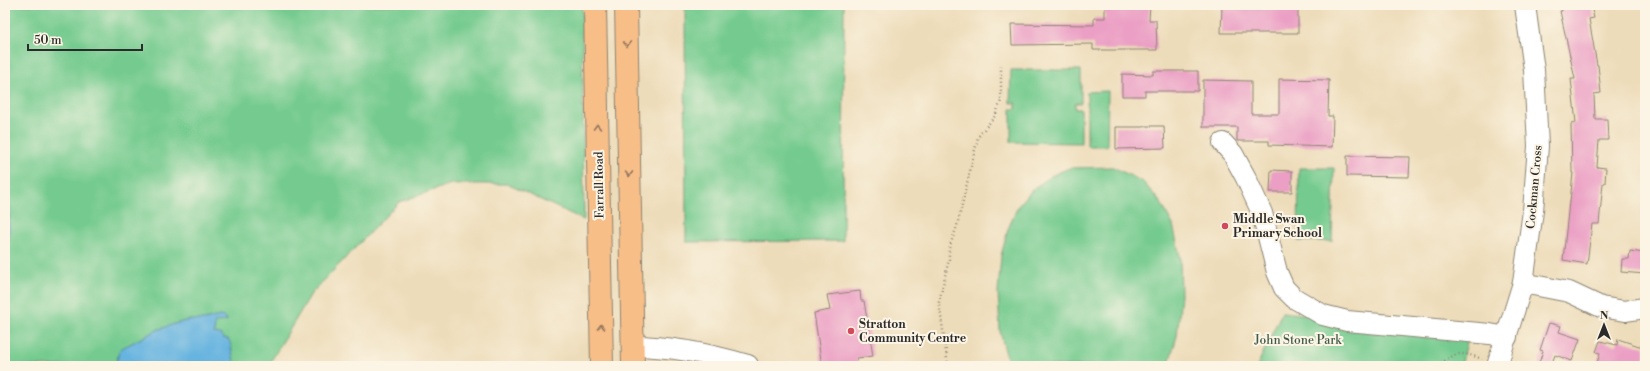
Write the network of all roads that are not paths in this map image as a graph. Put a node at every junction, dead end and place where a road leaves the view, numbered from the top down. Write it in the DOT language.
graph roads {
  1 [pos="595,5"];
  2 [pos="626,5"];
  3 [pos="1525,5"];
  4 [pos="1223,143"];
  5 [pos="1523,283"];
  6 [pos="1645,308"];
  7 [pos="1507,337"];
  8 [pos="632,356"];
  9 [pos="1490,362"];
  10 [pos="748,365"];
  11 [pos="602,366"];
  11 -- 1 [label="main road, Farrall Road, one-way"];
  2 -- 8 [label="main road, one-way"];
  3 -- 5 [label="street, Cockman Cross"];
  4 -- 7 [label="street"];
  5 -- 6 [label="street"];
  5 -- 7 [label="street, Cockman Cross"];
  7 -- 9 [label="street, Cockman Cross"];
  8 -- 10 [label="street"];
}
